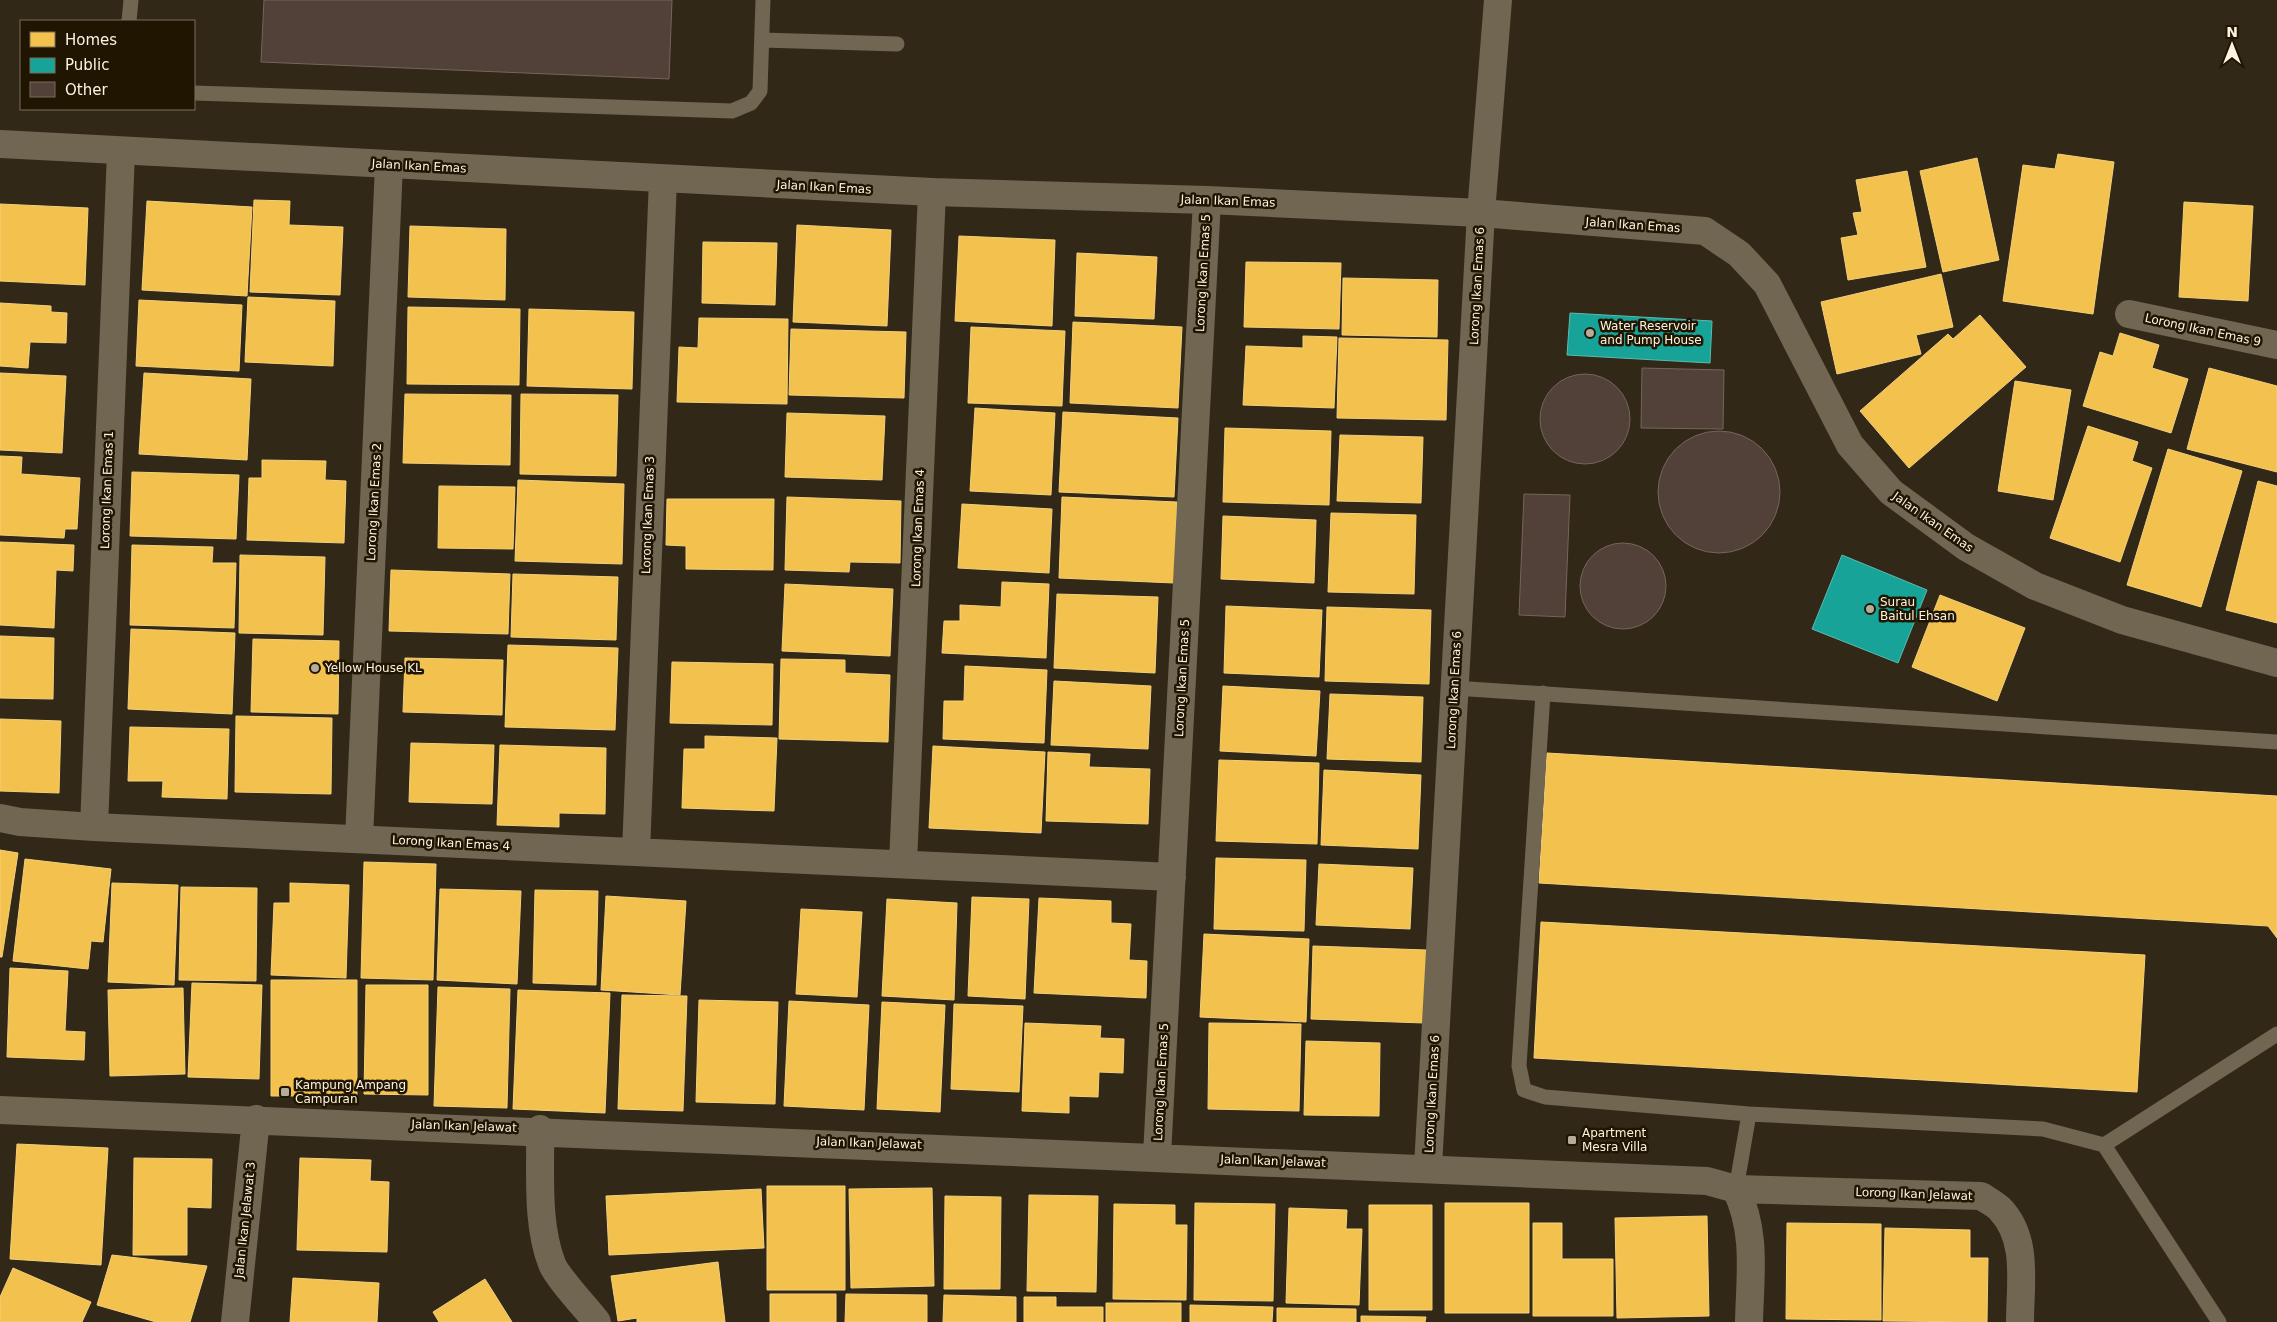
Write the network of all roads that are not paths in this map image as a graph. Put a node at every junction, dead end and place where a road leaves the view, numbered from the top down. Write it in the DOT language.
graph roads {
  1 [pos="131,0"];
  2 [pos="763,0"];
  3 [pos="1498,0"];
  4 [pos="130,20"];
  5 [pos="762,40"];
  6 [pos="897,44"];
  7 [pos="195,92"];
  8 [pos="0,144"];
  9 [pos="122,152"];
  10 [pos="389,165"];
  11 [pos="663,178"];
  12 [pos="932,192"];
  13 [pos="1207,200"];
  14 [pos="1481,213"];
  15 [pos="2129,314"];
  16 [pos="2277,345"];
  17 [pos="2277,663"];
  18 [pos="1454,688"];
  19 [pos="1543,692"];
  20 [pos="2277,742"];
  21 [pos="0,818"];
  22 [pos="94,827"];
  23 [pos="359,839"];
  24 [pos="636,852"];
  25 [pos="903,864"];
  26 [pos="1172,877"];
  27 [pos="2277,1034"];
  28 [pos="0,1110"];
  29 [pos="1749,1114"];
  30 [pos="256,1119"];
  31 [pos="540,1129"];
  32 [pos="2104,1145"];
  33 [pos="1157,1156"];
  34 [pos="1428,1167"];
  35 [pos="1736,1189"];
  36 [pos="235,1322"];
  37 [pos="597,1322"];
  38 [pos="1749,1322"];
  39 [pos="2020,1322"];
  40 [pos="2219,1322"];
  1 -- 4 [label="lane"];
  2 -- 5 [label="lane"];
  3 -- 14 [label="street, Lorong Ikan Emas 6"];
  5 -- 6 [label="lane"];
  5 -- 7 [label="lane"];
  8 -- 9 [label="street, Jalan Ikan Emas"];
  9 -- 10 [label="street, Jalan Ikan Emas"];
  9 -- 22 [label="street, Lorong Ikan Emas 1"];
  10 -- 11 [label="street, Jalan Ikan Emas"];
  10 -- 23 [label="street, Lorong Ikan Emas 2"];
  11 -- 12 [label="street, Jalan Ikan Emas"];
  11 -- 24 [label="street, Lorong Ikan Emas 3"];
  12 -- 13 [label="street, Jalan Ikan Emas"];
  12 -- 25 [label="street, Lorong Ikan Emas 4"];
  13 -- 14 [label="street, Jalan Ikan Emas"];
  13 -- 26 [label="street, Lorong Ikan Emas 5"];
  14 -- 17 [label="street, Jalan Ikan Emas"];
  14 -- 18 [label="street, Lorong Ikan Emas 6"];
  15 -- 16 [label="street, Lorong Ikan Emas 9"];
  18 -- 19 [label="lane"];
  18 -- 34 [label="street, Lorong Ikan Emas 6"];
  19 -- 20 [label="lane"];
  19 -- 29 [label="lane"];
  21 -- 22 [label="street, Lorong Ikan Emas 4"];
  22 -- 23 [label="street, Lorong Ikan Emas 4"];
  23 -- 24 [label="street, Lorong Ikan Emas 4"];
  24 -- 25 [label="street, Lorong Ikan Emas 4"];
  25 -- 26 [label="street, Lorong Ikan Emas 4"];
  26 -- 33 [label="street, Lorong Ikan Emas 5"];
  27 -- 32 [label="lane"];
  28 -- 30 [label="street, Jalan Ikan Jelawat"];
  29 -- 32 [label="lane"];
  29 -- 35 [label="lane"];
  30 -- 31 [label="street, Jalan Ikan Jelawat"];
  30 -- 36 [label="street, Jalan Ikan Jelawat 3"];
  31 -- 33 [label="street, Jalan Ikan Jelawat"];
  31 -- 37 [label="street"];
  32 -- 40 [label="lane"];
  33 -- 34 [label="street, Jalan Ikan Jelawat"];
  34 -- 35 [label="street, Jalan Ikan Jelawat"];
  35 -- 38 [label="street"];
  35 -- 39 [label="street, Lorong Ikan Jelawat"];
}
